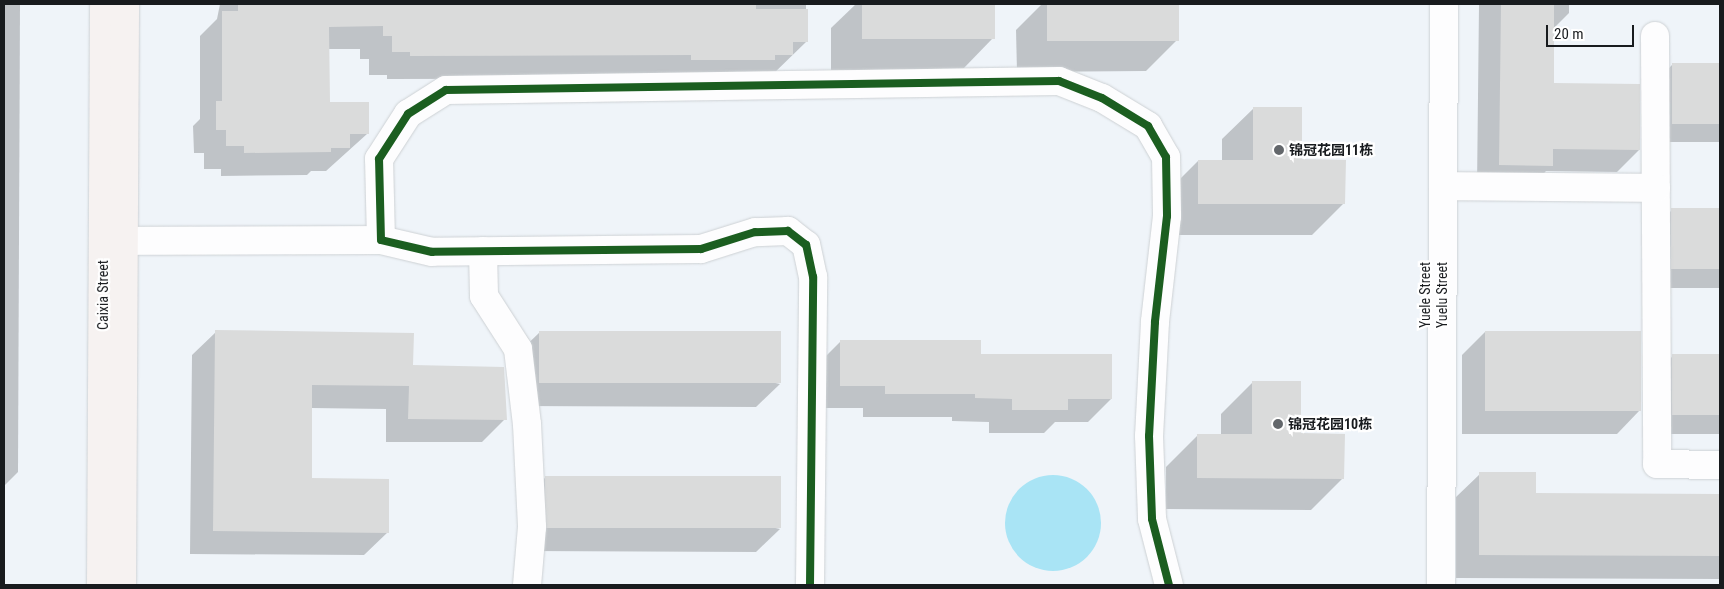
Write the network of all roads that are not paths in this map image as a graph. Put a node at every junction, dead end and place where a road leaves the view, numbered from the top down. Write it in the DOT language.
graph roads {
  1 [pos="104,4"];
  2 [pos="125,4"];
  3 [pos="1426,4"];
  4 [pos="1444,4"];
  5 [pos="1655,36"];
  6 [pos="1443,186"];
  7 [pos="1656,188"];
  8 [pos="380,240"];
  9 [pos="114,242"];
  10 [pos="483,251"];
  11 [pos="1720,465"];
  12 [pos="101,585"];
  13 [pos="122,585"];
  14 [pos="527,585"];
  15 [pos="810,585"];
  16 [pos="1169,585"];
  17 [pos="1423,585"];
  18 [pos="1441,585"];
  1 -- 9 [label="main road, Caixia Street"];
  2 -- 9 [label="main road, Caixia Street"];
  3 -- 17 [label="street, Yuele Street"];
  4 -- 6 [label="street, Yuelu Street"];
  5 -- 7 [label="street"];
  6 -- 7 [label="street"];
  6 -- 18 [label="street, Yuelu Street"];
  7 -- 11 [label="street"];
  8 -- 9 [label="street"];
  8 -- 10 [label="street"];
  8 -- 16 [label="street"];
  9 -- 12 [label="main road, Caixia Street"];
  9 -- 13 [label="main road, Caixia Street"];
  10 -- 14 [label="street"];
  10 -- 15 [label="street"];
}
